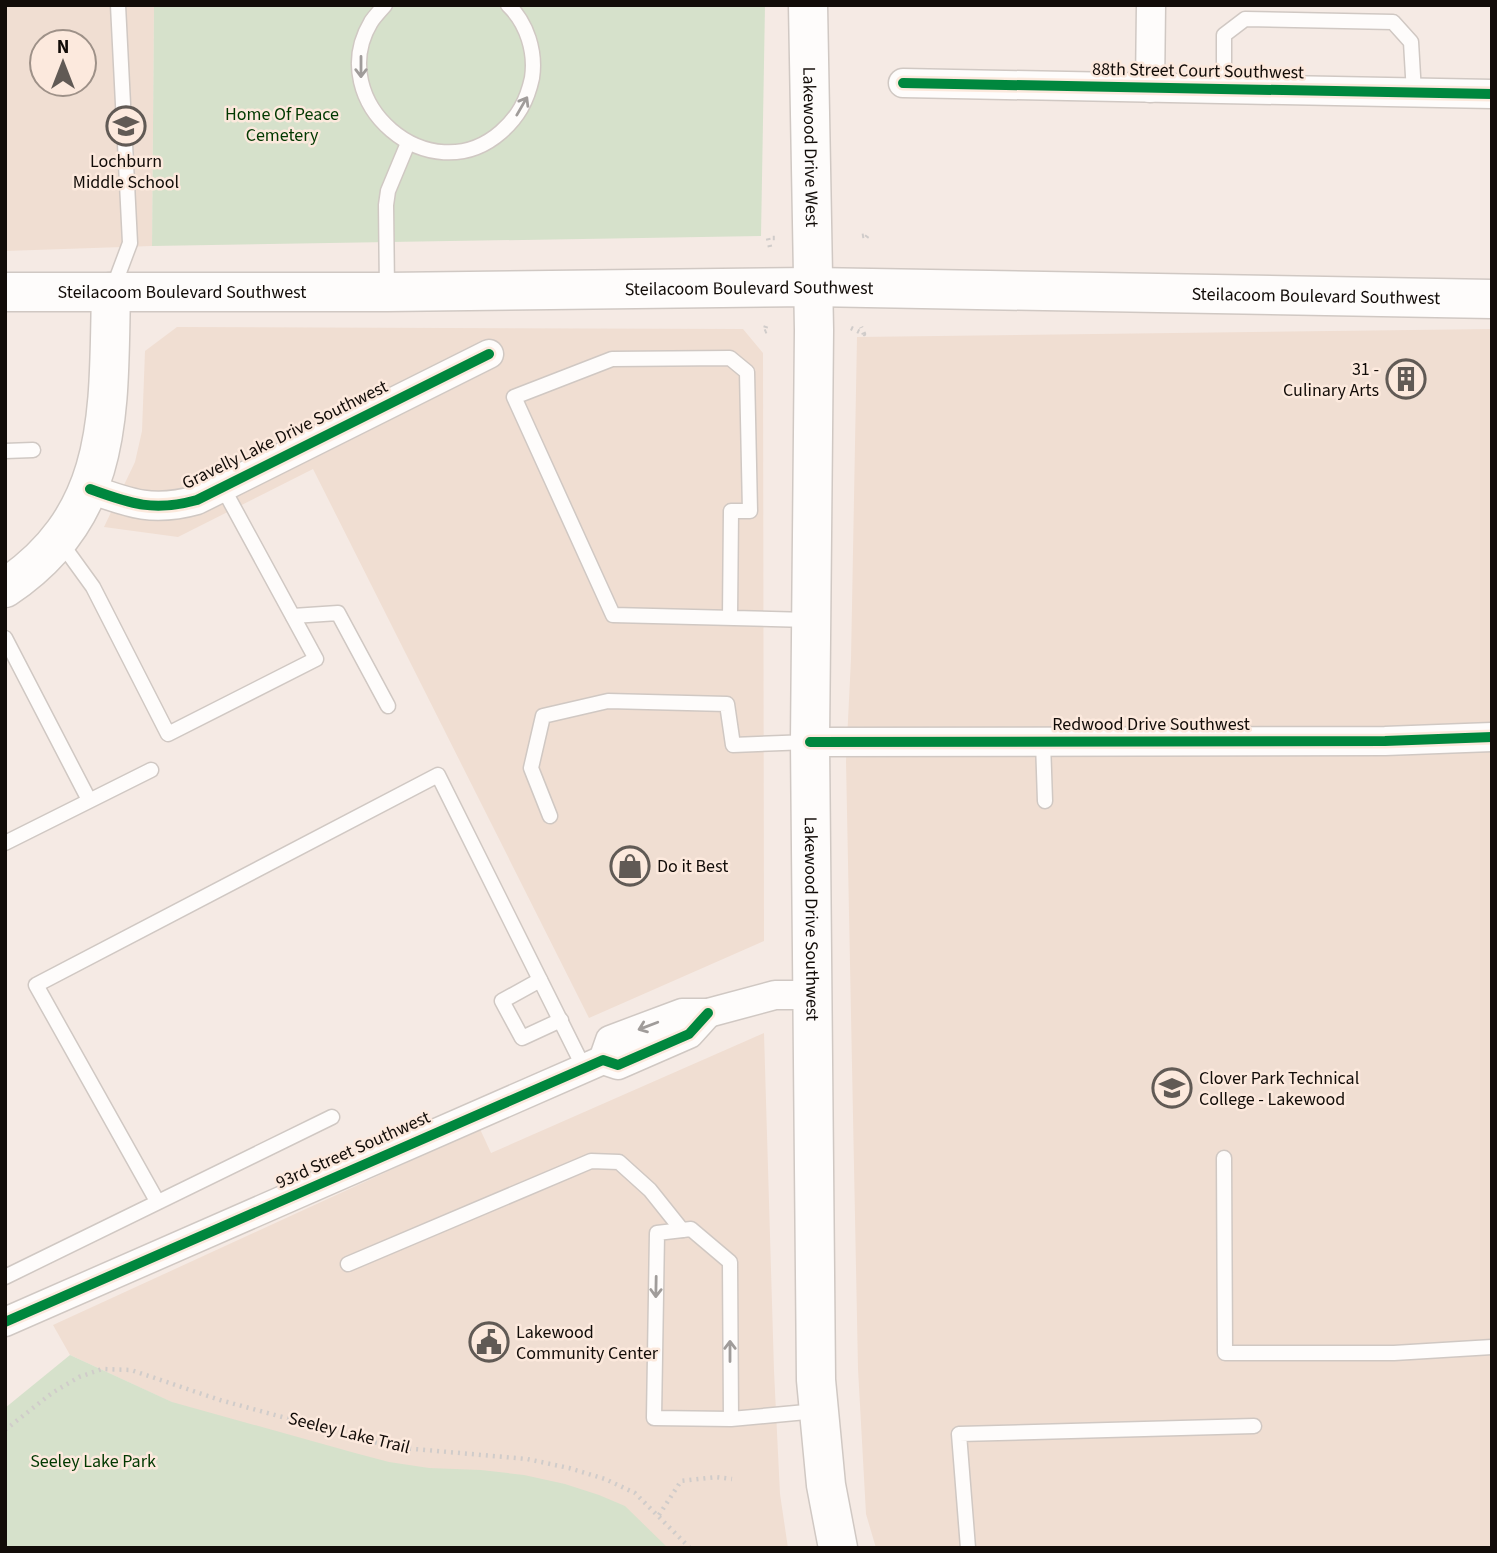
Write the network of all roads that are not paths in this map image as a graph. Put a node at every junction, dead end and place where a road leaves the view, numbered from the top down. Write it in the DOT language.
graph roads {
  1 [pos="118,5"];
  2 [pos="385,5"];
  3 [pos="508,5"];
  4 [pos="808,5"];
  5 [pos="1151,5"];
  6 [pos="1492,77"];
  7 [pos="903,83"];
  8 [pos="1492,84"];
  9 [pos="1150,88"];
  10 [pos="1224,89"];
  11 [pos="1413,93"];
  12 [pos="1492,94"];
  13 [pos="408,144"];
  14 [pos="813,287"];
  15 [pos="5,292"];
  16 [pos="111,292"];
  17 [pos="387,292"];
  18 [pos="1492,299"];
  19 [pos="489,354"];
  20 [pos="33,450"];
  21 [pos="5,451"];
  22 [pos="223,488"];
  23 [pos="90,489"];
  24 [pos="58,539"];
  25 [pos="5,588"];
  26 [pos="293,616"];
  27 [pos="730,617"];
  28 [pos="811,620"];
  29 [pos="5,638"];
  30 [pos="388,706"];
  31 [pos="1492,737"];
  32 [pos="810,742"];
  33 [pos="1043,742"];
  34 [pos="151,770"];
  35 [pos="89,800"];
  36 [pos="1045,801"];
  37 [pos="550,816"];
  38 [pos="5,843"];
  39 [pos="540,980"];
  40 [pos="812,995"];
  41 [pos="561,1020"];
  42 [pos="593,1064"];
  43 [pos="332,1117"];
  44 [pos="1224,1158"];
  45 [pos="157,1202"];
  46 [pos="682,1230"];
  47 [pos="348,1264"];
  48 [pos="5,1277"];
  49 [pos="5,1322"];
  50 [pos="1492,1347"];
  51 [pos="818,1411"];
  52 [pos="731,1419"];
  53 [pos="1254,1426"];
  54 [pos="838,1548"];
  55 [pos="968,1548"];
  1 -- 16 [label="lane"];
  2 -- 13 [label="lane, one-way"];
  13 -- 3 [label="lane, one-way"];
  4 -- 14 [label="main road, Lakewood Drive West"];
  5 -- 9 [label="street"];
  6 -- 8 [label="street"];
  7 -- 9 [label="street, 88th Street Court Southwest"];
  9 -- 10 [label="street, 88th Street Court Southwest"];
  10 -- 11 [label="street, 88th Street Court Southwest"];
  10 -- 11 [label="lane"];
  11 -- 12 [label="street, 88th Street Court Southwest"];
  13 -- 17 [label="lane"];
  14 -- 17 [label="main road, Steilacoom Boulevard Southwest"];
  14 -- 18 [label="main road, Steilacoom Boulevard Southwest"];
  14 -- 28 [label="main road, Lakewood Drive Southwest"];
  15 -- 16 [label="main road, Steilacoom Boulevard Southwest"];
  16 -- 17 [label="main road, Steilacoom Boulevard Southwest"];
  16 -- 23 [label="main road"];
  19 -- 22 [label="street, Gravelly Lake Drive Southwest"];
  20 -- 21 [label="lane"];
  22 -- 23 [label="street, Gravelly Lake Drive Southwest"];
  22 -- 26 [label="lane"];
  23 -- 24 [label="main road"];
  24 -- 25 [label="main road"];
  24 -- 26 [label="lane"];
  26 -- 30 [label="lane"];
  27 -- 27 [label="lane"];
  27 -- 28 [label="lane"];
  28 -- 32 [label="main road, Lakewood Drive Southwest"];
  29 -- 35 [label="lane"];
  31 -- 33 [label="street, Redwood Drive Southwest"];
  32 -- 33 [label="street, Redwood Drive Southwest"];
  32 -- 37 [label="lane"];
  32 -- 40 [label="main road, Lakewood Drive Southwest"];
  33 -- 36 [label="lane"];
  34 -- 35 [label="lane"];
  35 -- 38 [label="lane"];
  39 -- 41 [label="lane"];
  39 -- 41 [label="lane"];
  39 -- 45 [label="lane"];
  40 -- 42 [label="street, 93rd Street Southwest"];
  40 -- 51 [label="main road, Lakewood Drive Southwest"];
  41 -- 42 [label="lane"];
  42 -- 49 [label="street, 93rd Street Southwest"];
  43 -- 45 [label="lane"];
  44 -- 50 [label="lane"];
  45 -- 48 [label="lane"];
  46 -- 47 [label="lane"];
  52 -- 46 [label="lane, one-way"];
  46 -- 52 [label="lane, one-way"];
  51 -- 52 [label="lane"];
  51 -- 54 [label="main road, Lakewood Drive Southwest"];
  53 -- 55 [label="lane"];
}
